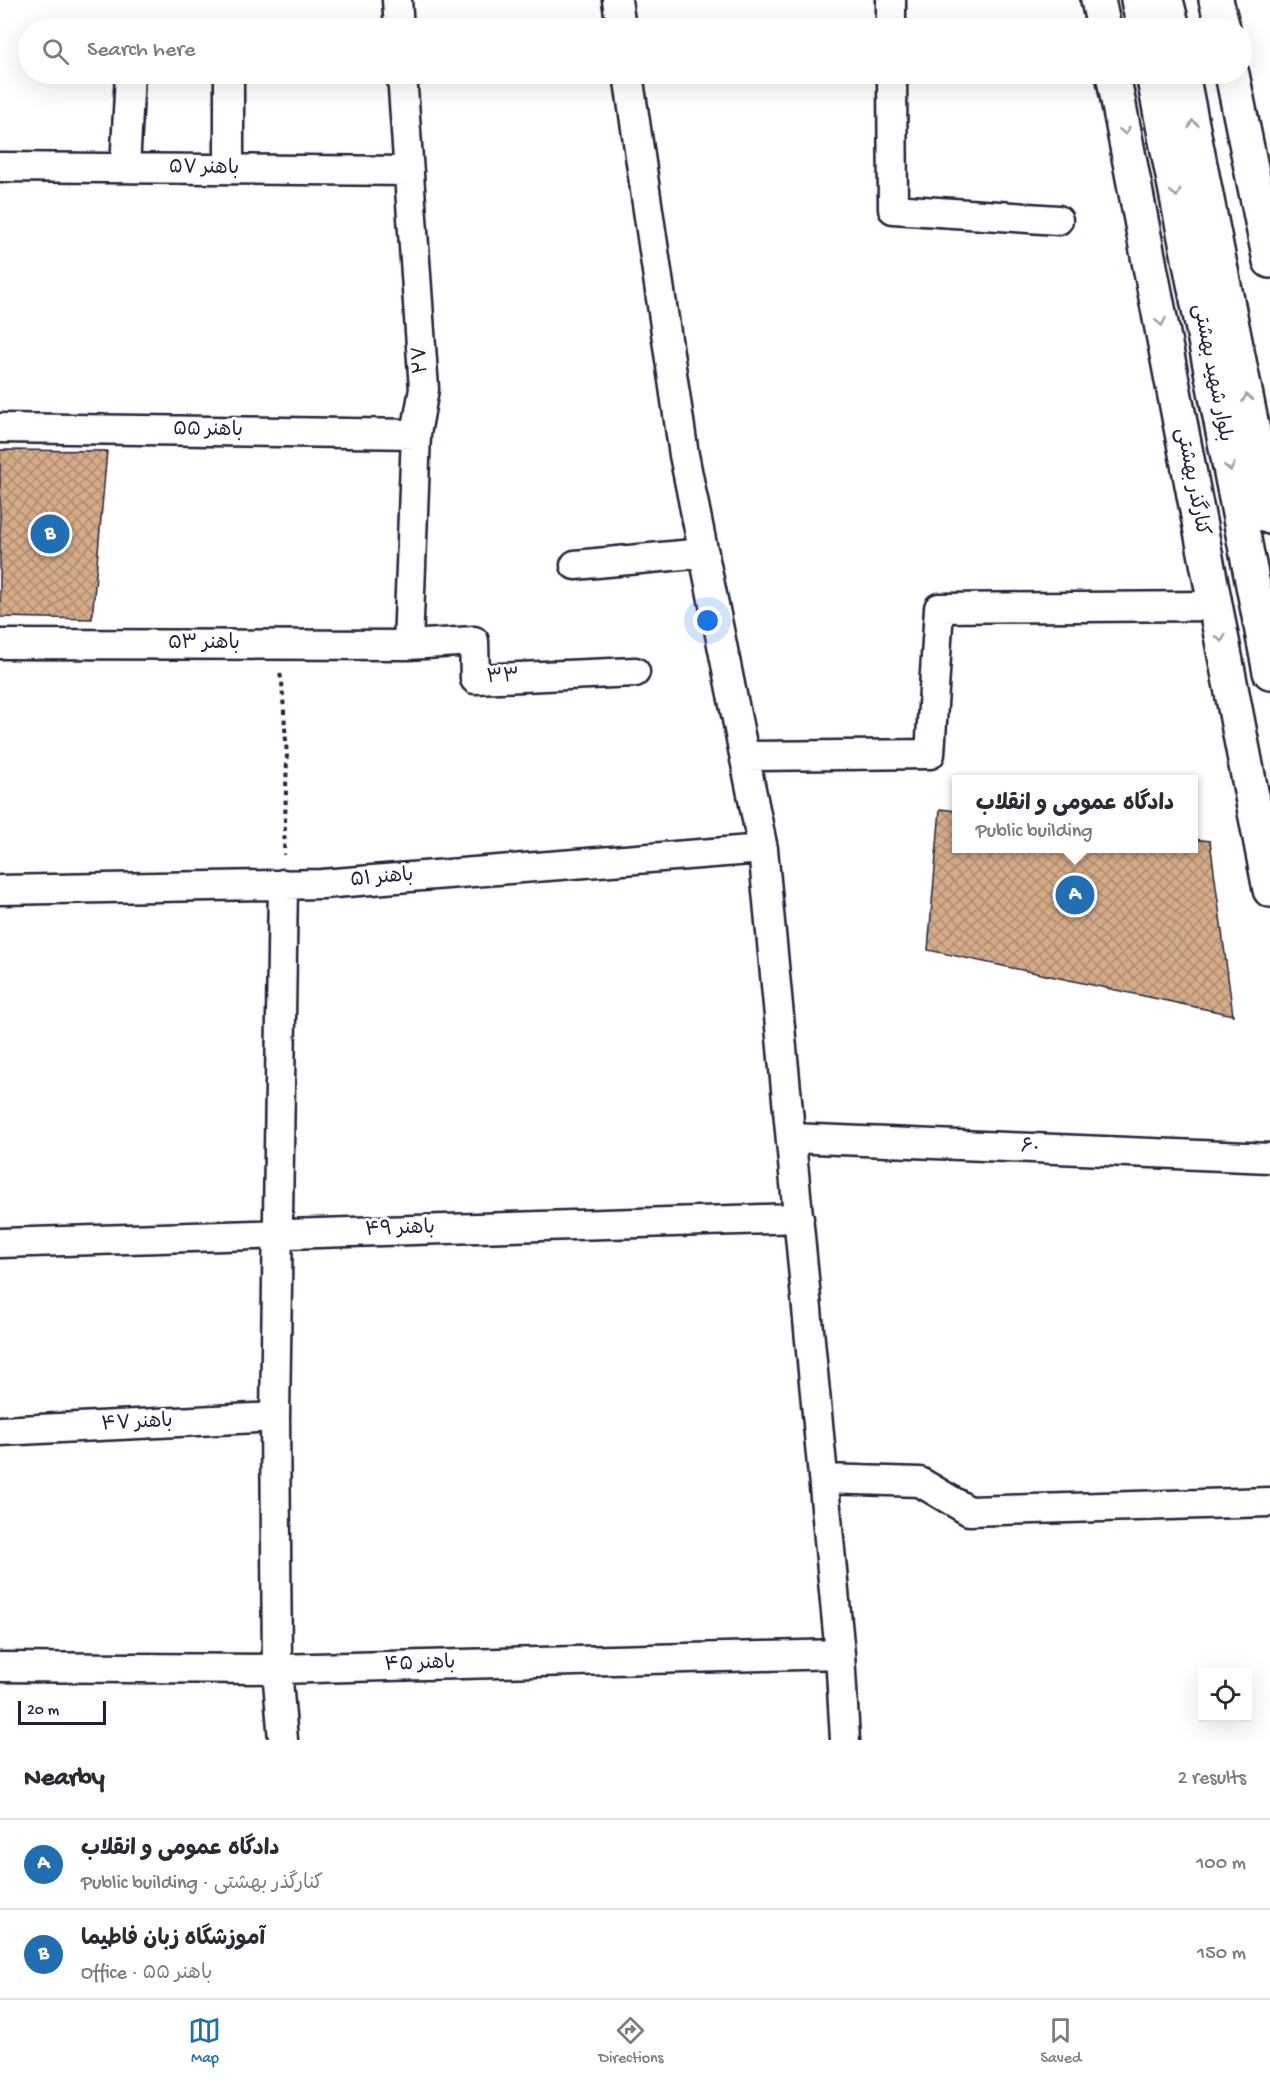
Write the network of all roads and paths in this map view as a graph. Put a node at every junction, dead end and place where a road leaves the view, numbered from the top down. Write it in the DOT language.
graph roads {
  1 [pos="397,0"];
  2 [pos="617,0"];
  3 [pos="891,0"];
  4 [pos="1098,0"];
  5 [pos="1138,0"];
  6 [pos="1167,0"];
  7 [pos="1216,0"];
  8 [pos="398,18"];
  9 [pos="620,18"];
  10 [pos="891,18"];
  11 [pos="1102,18"];
  12 [pos="1142,18"];
  13 [pos="1171,18"];
  14 [pos="1220,18"];
  15 [pos="129,84"];
  16 [pos="229,84"];
  17 [pos="403,84"];
  18 [pos="629,84"];
  19 [pos="892,84"];
  20 [pos="1115,84"];
  21 [pos="1155,84"];
  22 [pos="1184,84"];
  23 [pos="1234,84"];
  24 [pos="0,167"];
  25 [pos="125,168"];
  26 [pos="229,169"];
  27 [pos="409,171"];
  28 [pos="1058,220"];
  29 [pos="1270,261"];
  30 [pos="0,428"];
  31 [pos="416,434"];
  32 [pos="1270,517"];
  33 [pos="704,553"];
  34 [pos="575,565"];
  35 [pos="1214,606"];
  36 [pos="0,644"];
  37 [pos="271,645"];
  38 [pos="408,645"];
  39 [pos="635,672"];
  40 [pos="1270,672"];
  41 [pos="745,756"];
  42 [pos="763,849"];
  43 [pos="283,884"];
  44 [pos="0,890"];
  45 [pos="1270,890"];
  46 [pos="791,1138"];
  47 [pos="1270,1158"];
  48 [pos="799,1218"];
  49 [pos="278,1233"];
  50 [pos="0,1243"];
  51 [pos="275,1417"];
  52 [pos="0,1431"];
  53 [pos="824,1479"];
  54 [pos="1270,1502"];
  55 [pos="840,1654"];
  56 [pos="0,1667"];
  57 [pos="277,1669"];
  58 [pos="283,1740"];
  59 [pos="845,1740"];
  1 -- 8 [label="street"];
  2 -- 9 [label="street"];
  3 -- 10 [label="street"];
  4 -- 11 [label="main road"];
  5 -- 12 [label="main road"];
  6 -- 13 [label="main road"];
  7 -- 14 [label="main road"];
  15 -- 25 [label="street"];
  16 -- 26 [label="street"];
  17 -- 27 [label="street, ۲۷"];
  18 -- 33 [label="street"];
  19 -- 28 [label="street"];
  20 -- 35 [label="main road, کنارگذر بهشتی, one-way"];
  21 -- 40 [label="main road, بلوار شهید بهشتی, one-way"];
  32 -- 22 [label="main road, بلوار شهید بهشتی, one-way"];
  23 -- 29 [label="main road"];
  24 -- 25 [label="street, باهنر ۵۷"];
  25 -- 26 [label="street, باهنر ۵۷"];
  26 -- 27 [label="street, باهنر ۵۷"];
  27 -- 31 [label="street, ۲۷"];
  30 -- 31 [label="street, باهنر ۵۵"];
  31 -- 38 [label="street, ۲۷"];
  33 -- 34 [label="street"];
  33 -- 41 [label="street"];
  35 -- 41 [label="street"];
  35 -- 45 [label="main road, کنارگذر بهشتی, one-way"];
  36 -- 37 [label="street, باهنر ۵۳"];
  37 -- 38 [label="street, باهنر ۵۳"];
  37 -- 43 [label="path"];
  38 -- 39 [label="street, ۳۳"];
  41 -- 42 [label="street"];
  42 -- 43 [label="street, باهنر ۵۱"];
  42 -- 46 [label="street"];
  43 -- 44 [label="street, باهنر ۵۱"];
  43 -- 49 [label="street"];
  46 -- 47 [label="street, ۶۰"];
  46 -- 48 [label="street"];
  48 -- 49 [label="street, باهنر ۴۹"];
  48 -- 53 [label="street"];
  49 -- 50 [label="street, باهنر ۴۹"];
  49 -- 51 [label="street"];
  51 -- 52 [label="street, باهنر ۴۷"];
  51 -- 57 [label="street"];
  53 -- 54 [label="street"];
  53 -- 55 [label="street"];
  55 -- 57 [label="street, باهنر ۴۵"];
  55 -- 59 [label="street"];
  56 -- 57 [label="street, باهنر ۴۵"];
  57 -- 58 [label="street"];
}
